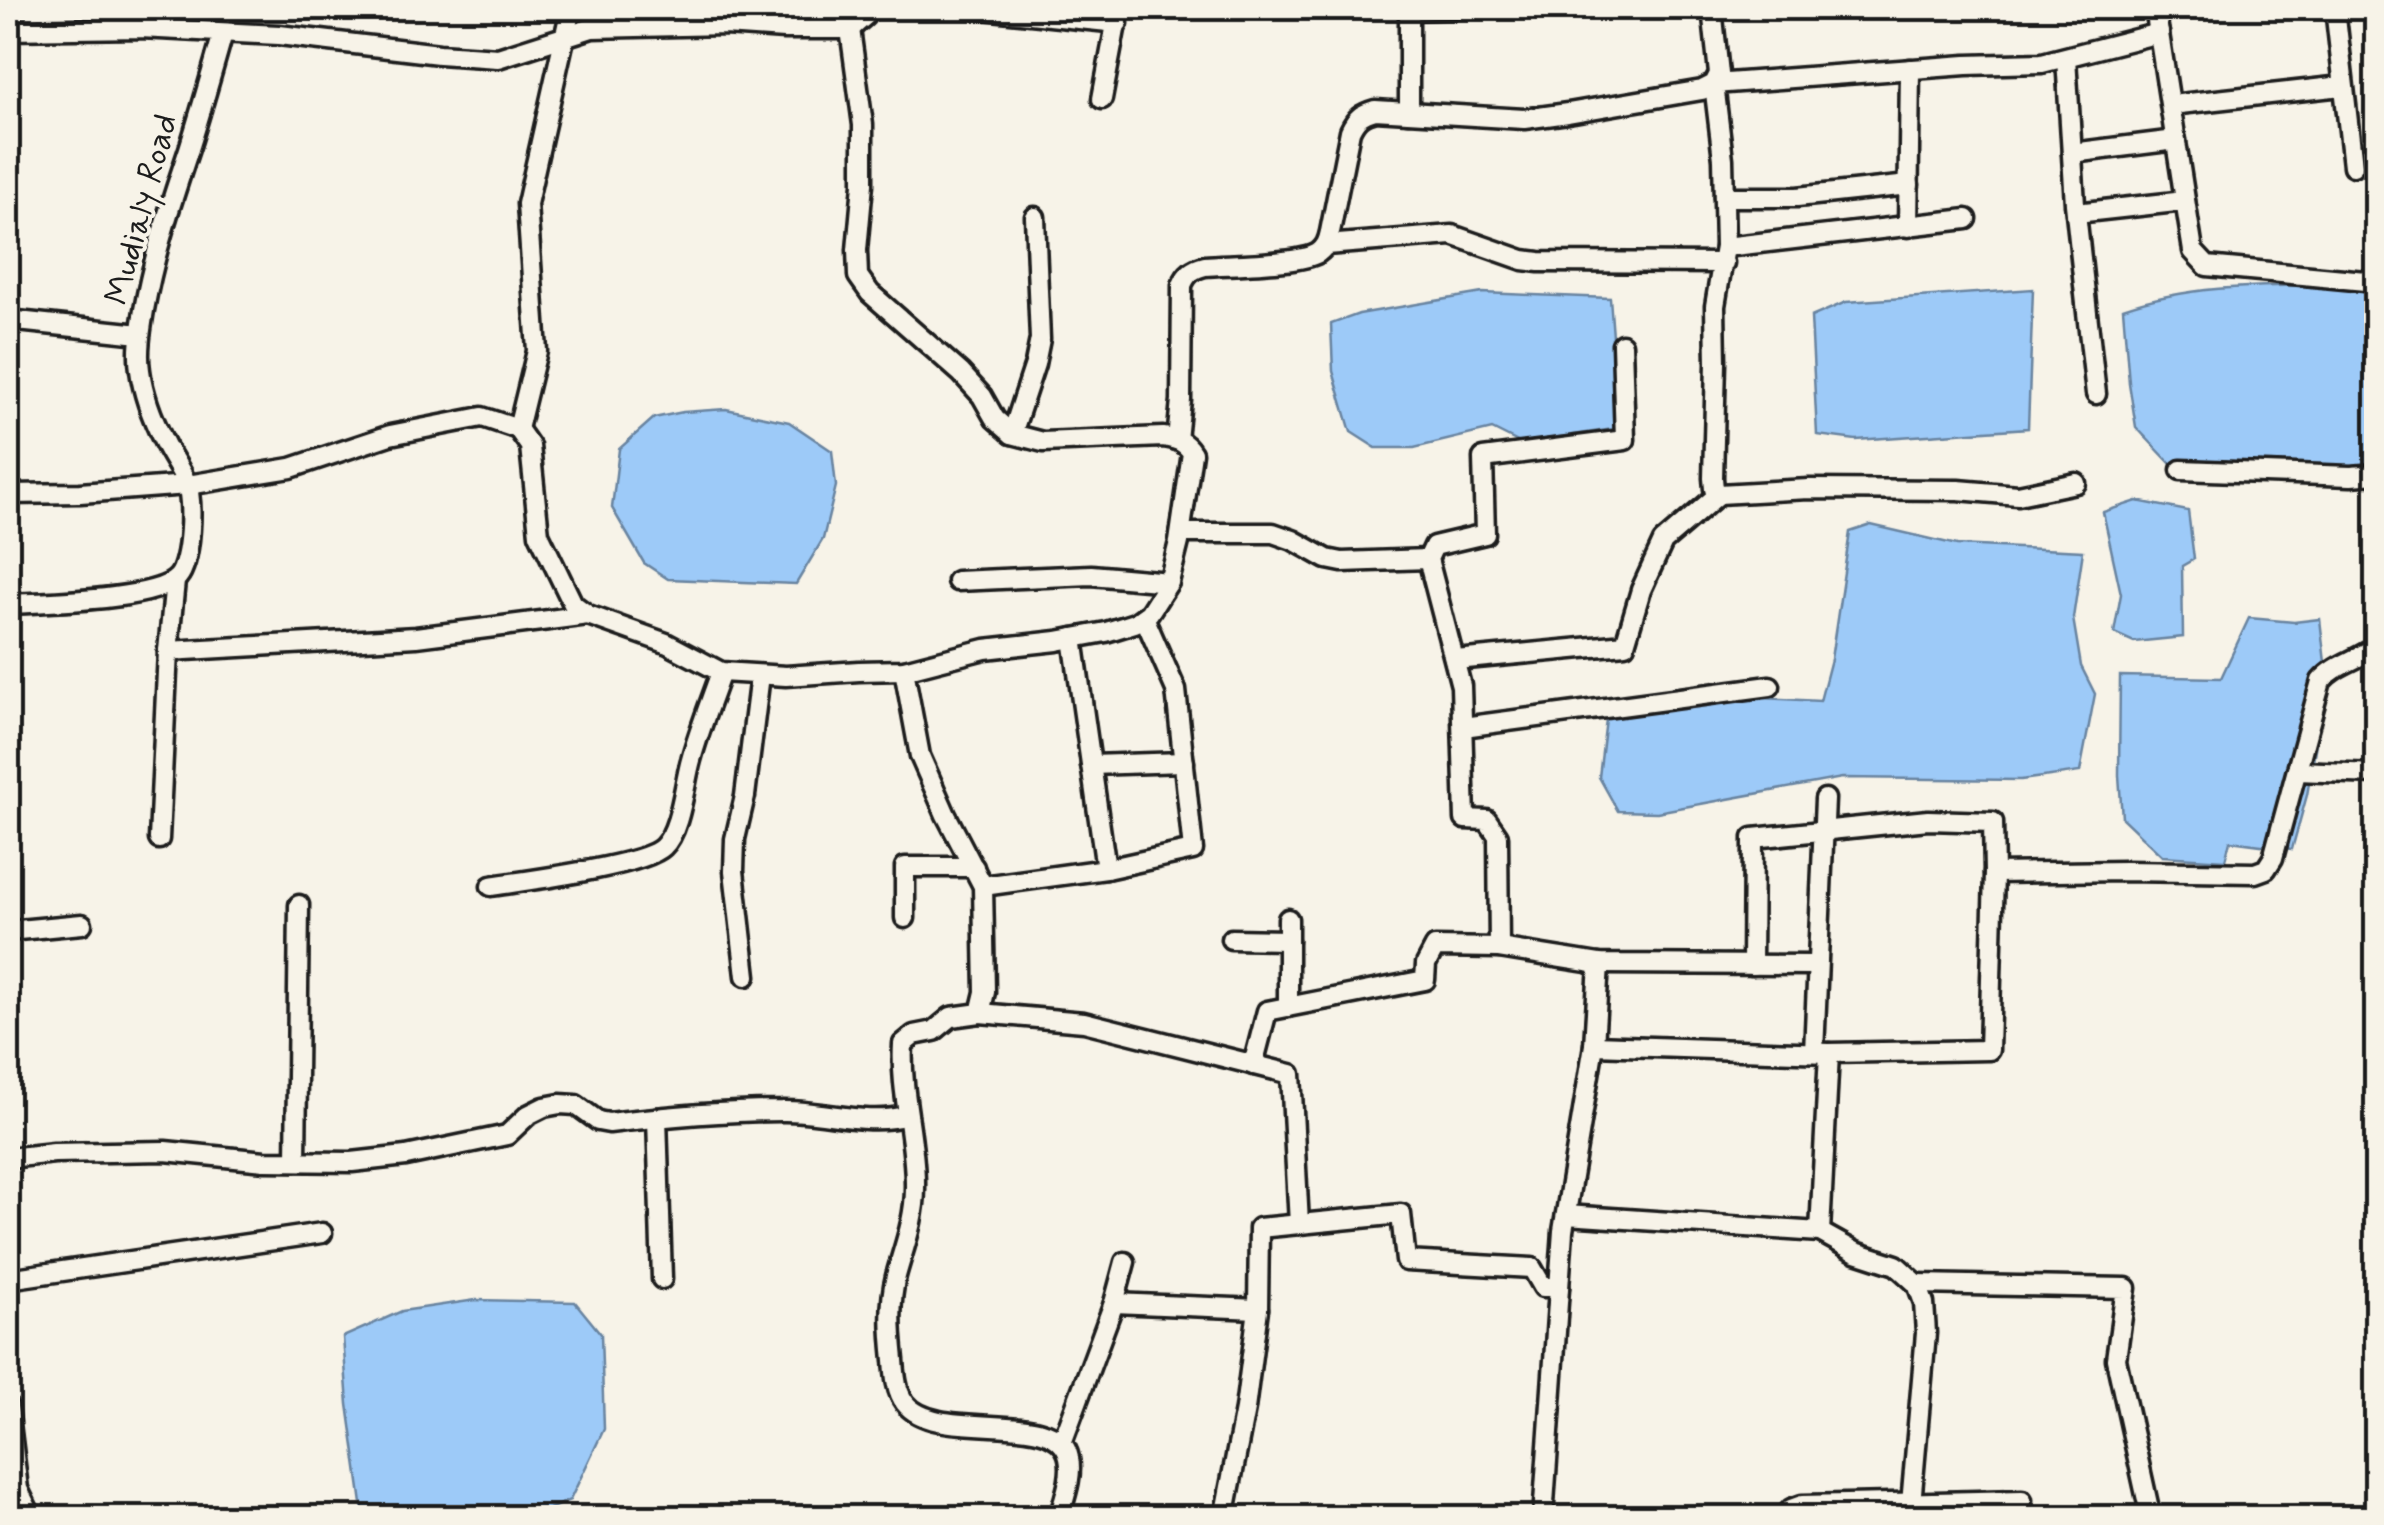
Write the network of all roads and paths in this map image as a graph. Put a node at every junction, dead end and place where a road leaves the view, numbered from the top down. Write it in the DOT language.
graph roads {
  1 [pos="571,8"];
  2 [pos="869,8"];
  3 [pos="972,8"];
  4 [pos="1457,8"];
  5 [pos="1712,8"];
  6 [pos="2155,8"];
  7 [pos="2334,8"];
  8 [pos="1409,9"];
  9 [pos="1119,15"];
  10 [pos="850,29"];
  11 [pos="8,30"];
  12 [pos="223,33"];
  13 [pos="2160,33"];
  14 [pos="564,37"];
  15 [pos="2066,58"];
  16 [pos="1910,69"];
  17 [pos="1714,84"];
  18 [pos="2342,86"];
  19 [pos="1102,98"];
  20 [pos="2171,104"];
  21 [pos="1409,112"];
  22 [pos="2176,140"];
  23 [pos="2072,153"];
  24 [pos="2353,166"];
  25 [pos="1909,185"];
  26 [pos="1724,198"];
  27 [pos="2185,201"];
  28 [pos="2076,212"];
  29 [pos="1035,217"];
  30 [pos="1967,219"];
  31 [pos="1908,226"];
  32 [pos="1326,245"];
  33 [pos="1724,255"];
  34 [pos="2376,282"];
  35 [pos="8,320"];
  36 [pos="140,334"];
  37 [pos="1622,344"];
  38 [pos="2096,394"];
  39 [pos="518,429"];
  40 [pos="1012,434"];
  41 [pos="1177,440"];
  42 [pos="2181,470"];
  43 [pos="2376,474"];
  44 [pos="2076,483"];
  45 [pos="188,485"];
  46 [pos="8,494"];
  47 [pos="1718,494"];
  48 [pos="1181,533"];
  49 [pos="1428,558"];
  50 [pos="175,581"];
  51 [pos="958,581"];
  52 [pos="1169,582"];
  53 [pos="8,604"];
  54 [pos="588,616"];
  55 [pos="1144,616"];
  56 [pos="1073,638"];
  57 [pos="2376,646"];
  58 [pos="168,651"];
  59 [pos="1456,660"];
  60 [pos="904,670"];
  61 [pos="721,672"];
  62 [pos="760,674"];
  63 [pos="1770,686"];
  64 [pos="1463,727"];
  65 [pos="1184,762"];
  66 [pos="1091,765"];
  67 [pos="2297,771"];
  68 [pos="2376,774"];
  69 [pos="1825,799"];
  70 [pos="1823,832"];
  71 [pos="159,839"];
  72 [pos="974,867"];
  73 [pos="1106,870"];
  74 [pos="1994,873"];
  75 [pos="491,886"];
  76 [pos="984,886"];
  77 [pos="299,905"];
  78 [pos="905,918"];
  79 [pos="1288,919"];
  80 [pos="82,924"];
  81 [pos="8,930"];
  82 [pos="1231,938"];
  83 [pos="1288,940"];
  84 [pos="1500,948"];
  85 [pos="1599,964"];
  86 [pos="1752,964"];
  87 [pos="1816,965"];
  88 [pos="746,976"];
  89 [pos="1288,1007"];
  90 [pos="980,1013"];
  91 [pos="1594,1045"];
  92 [pos="1821,1052"];
  93 [pos="1253,1065"];
  94 [pos="907,1114"];
  95 [pos="658,1118"];
  96 [pos="8,1158"];
  97 [pos="296,1162"];
  98 [pos="1566,1215"];
  99 [pos="1299,1224"];
  100 [pos="1820,1232"];
  101 [pos="322,1233"];
  102 [pos="1125,1262"];
  103 [pos="8,1279"];
  104 [pos="662,1279"];
  105 [pos="1917,1284"];
  106 [pos="1559,1286"];
  107 [pos="1114,1304"];
  108 [pos="1258,1309"];
  109 [pos="8,1407"];
  110 [pos="1062,1443"];
  111 [pos="2022,1500"];
  112 [pos="1912,1504"];
  113 [pos="32,1518"];
  114 [pos="1059,1518"];
  115 [pos="1224,1518"];
  116 [pos="1544,1518"];
  117 [pos="1786,1518"];
  118 [pos="2151,1518"];
  1 -- 14 [label="street"];
  2 -- 10 [label="street"];
  3 -- 9 [label="street"];
  4 -- 8 [label="street"];
  5 -- 17 [label="street"];
  6 -- 13 [label="street"];
  7 -- 18 [label="street"];
  8 -- 21 [label="street"];
  9 -- 19 [label="street"];
  10 -- 14 [label="street"];
  10 -- 40 [label="street"];
  11 -- 12 [label="street"];
  12 -- 14 [label="street"];
  12 -- 36 [label="street, Mudialy Road"];
  13 -- 15 [label="street"];
  13 -- 20 [label="street"];
  14 -- 39 [label="street"];
  15 -- 16 [label="street"];
  15 -- 23 [label="street"];
  16 -- 17 [label="street"];
  16 -- 25 [label="street"];
  17 -- 21 [label="street"];
  17 -- 26 [label="street"];
  18 -- 20 [label="street"];
  18 -- 24 [label="street"];
  20 -- 22 [label="street"];
  21 -- 32 [label="street"];
  22 -- 23 [label="street"];
  22 -- 27 [label="street"];
  23 -- 28 [label="street"];
  25 -- 26 [label="street"];
  25 -- 31 [label="street"];
  26 -- 33 [label="street"];
  27 -- 28 [label="street"];
  27 -- 34 [label="street"];
  28 -- 38 [label="street"];
  29 -- 40 [label="street"];
  30 -- 31 [label="street"];
  31 -- 33 [label="street"];
  32 -- 33 [label="street"];
  32 -- 41 [label="street"];
  33 -- 47 [label="street"];
  35 -- 36 [label="street"];
  36 -- 45 [label="street, Mudialy Road"];
  37 -- 49 [label="street"];
  39 -- 45 [label="street"];
  39 -- 54 [label="street"];
  40 -- 41 [label="street"];
  41 -- 48 [label="street"];
  42 -- 43 [label="street"];
  44 -- 47 [label="street"];
  45 -- 46 [label="street"];
  45 -- 50 [label="street, Mudialy Road"];
  47 -- 59 [label="street"];
  48 -- 49 [label="street"];
  48 -- 52 [label="street"];
  49 -- 59 [label="street"];
  50 -- 53 [label="street"];
  50 -- 58 [label="street, Mudialy Road"];
  51 -- 52 [label="street"];
  52 -- 55 [label="street"];
  54 -- 58 [label="street"];
  54 -- 61 [label="street"];
  55 -- 56 [label="street"];
  55 -- 65 [label="street"];
  56 -- 60 [label="street"];
  56 -- 66 [label="street"];
  57 -- 67 [label="street"];
  58 -- 71 [label="street, Mudialy Road"];
  59 -- 64 [label="street"];
  60 -- 62 [label="street"];
  60 -- 72 [label="street"];
  61 -- 62 [label="street"];
  61 -- 75 [label="street"];
  62 -- 88 [label="street"];
  63 -- 64 [label="street"];
  64 -- 84 [label="street"];
  65 -- 66 [label="street"];
  65 -- 73 [label="street"];
  66 -- 73 [label="street"];
  67 -- 68 [label="street"];
  67 -- 74 [label="street"];
  69 -- 70 [label="street"];
  70 -- 74 [label="street"];
  70 -- 86 [label="street"];
  70 -- 87 [label="street"];
  72 -- 76 [label="street"];
  72 -- 78 [label="street"];
  73 -- 76 [label="street"];
  74 -- 92 [label="street"];
  76 -- 90 [label="street"];
  77 -- 97 [label="street"];
  79 -- 83 [label="street"];
  80 -- 81 [label="street"];
  82 -- 83 [label="street"];
  83 -- 89 [label="street"];
  84 -- 85 [label="street"];
  84 -- 89 [label="street"];
  85 -- 86 [label="street"];
  85 -- 91 [label="street"];
  86 -- 87 [label="street"];
  87 -- 92 [label="street"];
  89 -- 93 [label="street"];
  90 -- 93 [label="street"];
  90 -- 94 [label="street"];
  91 -- 92 [label="street"];
  91 -- 98 [label="street"];
  92 -- 100 [label="street"];
  93 -- 99 [label="street"];
  94 -- 95 [label="street"];
  94 -- 110 [label="street"];
  95 -- 97 [label="street"];
  95 -- 104 [label="street"];
  96 -- 97 [label="street"];
  98 -- 100 [label="street"];
  98 -- 106 [label="street"];
  99 -- 106 [label="street"];
  99 -- 108 [label="street"];
  100 -- 105 [label="street"];
  101 -- 103 [label="street"];
  102 -- 107 [label="street"];
  105 -- 112 [label="street"];
  105 -- 118 [label="street"];
  106 -- 116 [label="street"];
  107 -- 108 [label="street"];
  107 -- 110 [label="street"];
  108 -- 115 [label="street"];
  109 -- 113 [label="street"];
  110 -- 114 [label="street"];
  111 -- 112 [label="street"];
  112 -- 117 [label="street"];
}
